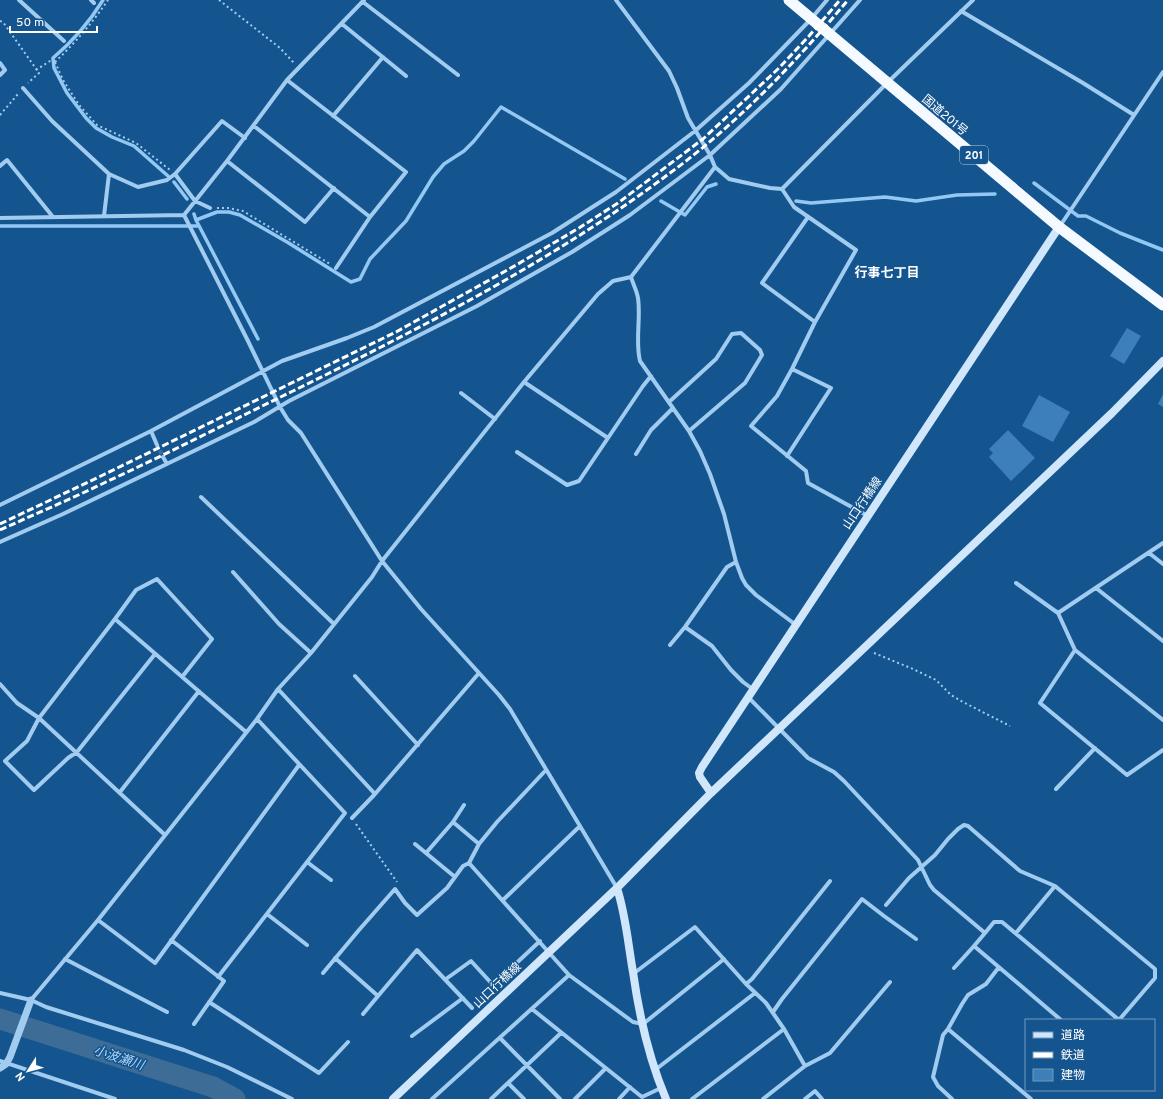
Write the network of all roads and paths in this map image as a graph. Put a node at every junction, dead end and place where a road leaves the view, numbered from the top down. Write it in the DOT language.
graph roads {
  1 [pos="19,0"];
  2 [pos="108,0"];
  3 [pos="219,0"];
  4 [pos="616,0"];
  5 [pos="789,0"];
  6 [pos="827,0"];
  7 [pos="860,0"];
  8 [pos="973,0"];
  9 [pos="364,1"];
  10 [pos="962,11"];
  11 [pos="811,19"];
  12 [pos="0,21"];
  13 [pos="342,24"];
  14 [pos="830,34"];
  15 [pos="64,41"];
  16 [pos="383,57"];
  17 [pos="55,62"];
  18 [pos="0,63"];
  19 [pos="299,68"];
  20 [pos="1163,72"];
  21 [pos="0,75"];
  22 [pos="458,75"];
  23 [pos="406,76"];
  24 [pos="287,80"];
  25 [pos="887,83"];
  26 [pos="23,88"];
  27 [pos="1134,115"];
  28 [pos="333,116"];
  29 [pos="254,126"];
  30 [pos="695,131"];
  31 [pos="245,138"];
  32 [pos="710,155"];
  33 [pos="227,162"];
  34 [pos="0,166"];
  35 [pos="715,166"];
  36 [pos="109,174"];
  37 [pos="175,174"];
  38 [pos="334,188"];
  39 [pos="782,189"];
  40 [pos="195,201"];
  41 [pos="210,208"];
  42 [pos="184,215"];
  43 [pos="104,216"];
  44 [pos="53,217"];
  45 [pos="370,217"];
  46 [pos="808,217"];
  47 [pos="0,218"];
  48 [pos="1059,227"];
  49 [pos="336,268"];
  50 [pos="631,277"];
  51 [pos="1163,305"];
  52 [pos="815,322"];
  53 [pos="1163,362"];
  54 [pos="792,369"];
  55 [pos="262,372"];
  56 [pos="651,376"];
  57 [pos="524,382"];
  58 [pos="461,393"];
  59 [pos="669,402"];
  60 [pos="280,407"];
  61 [pos="673,408"];
  62 [pos="495,419"];
  63 [pos="151,431"];
  64 [pos="689,431"];
  65 [pos="608,438"];
  66 [pos="157,445"];
  67 [pos="517,452"];
  68 [pos="636,454"];
  69 [pos="787,456"];
  70 [pos="163,457"];
  71 [pos="166,464"];
  72 [pos="201,497"];
  73 [pos="0,505"];
  74 [pos="868,516"];
  75 [pos="0,542"];
  76 [pos="1163,543"];
  77 [pos="1149,553"];
  78 [pos="382,561"];
  79 [pos="736,562"];
  80 [pos="1163,564"];
  81 [pos="233,572"];
  82 [pos="1016,583"];
  83 [pos="1096,588"];
  84 [pos="1058,613"];
  85 [pos="115,619"];
  86 [pos="334,624"];
  87 [pos="796,625"];
  88 [pos="685,627"];
  89 [pos="1163,641"];
  90 [pos="670,645"];
  91 [pos="1075,650"];
  92 [pos="311,653"];
  93 [pos="874,653"];
  94 [pos="155,654"];
  95 [pos="479,673"];
  96 [pos="355,676"];
  97 [pos="182,677"];
  98 [pos="0,684"];
  99 [pos="278,689"];
  100 [pos="754,690"];
  101 [pos="199,691"];
  102 [pos="748,698"];
  103 [pos="39,718"];
  104 [pos="257,719"];
  105 [pos="1163,720"];
  106 [pos="1010,726"];
  107 [pos="779,729"];
  108 [pos="246,732"];
  109 [pos="418,745"];
  110 [pos="1095,748"];
  111 [pos="1163,750"];
  112 [pos="76,752"];
  113 [pos="299,765"];
  114 [pos="546,770"];
  115 [pos="1056,789"];
  116 [pos="120,792"];
  117 [pos="375,794"];
  118 [pos="711,794"];
  119 [pos="464,805"];
  120 [pos="352,818"];
  121 [pos="453,822"];
  122 [pos="580,826"];
  123 [pos="165,835"];
  124 [pos="415,844"];
  125 [pos="479,844"];
  126 [pos="426,853"];
  127 [pos="307,862"];
  128 [pos="469,863"];
  129 [pos="922,867"];
  130 [pos="455,877"];
  131 [pos="331,880"];
  132 [pos="830,881"];
  133 [pos="398,883"];
  134 [pos="1055,886"];
  135 [pos="617,888"];
  136 [pos="503,900"];
  137 [pos="886,905"];
  138 [pos="267,914"];
  139 [pos="98,920"];
  140 [pos="985,933"];
  141 [pos="1016,933"];
  142 [pos="916,939"];
  143 [pos="171,940"];
  144 [pos="540,940"];
  145 [pos="307,945"];
  146 [pos="974,946"];
  147 [pos="549,952"];
  148 [pos="335,958"];
  149 [pos="65,959"];
  150 [pos="724,959"];
  151 [pos="999,967"];
  152 [pos="954,968"];
  153 [pos="323,973"];
  154 [pos="569,974"];
  155 [pos="633,974"];
  156 [pos="218,977"];
  157 [pos="446,979"];
  158 [pos="890,982"];
  159 [pos="746,984"];
  160 [pos="0,993"];
  161 [pos="755,993"];
  162 [pos="378,996"];
  163 [pos="463,998"];
  164 [pos="30,1002"];
  165 [pos="209,1002"];
  166 [pos="472,1008"];
  167 [pos="532,1009"];
  168 [pos="167,1012"];
  169 [pos="774,1012"];
  170 [pos="363,1014"];
  171 [pos="1060,1019"];
  172 [pos="1118,1019"];
  173 [pos="1120,1019"];
  174 [pos="194,1024"];
  175 [pos="642,1024"];
  176 [pos="784,1029"];
  177 [pos="948,1029"];
  178 [pos="561,1033"];
  179 [pos="412,1036"];
  180 [pos="500,1038"];
  181 [pos="348,1042"];
  182 [pos="6,1061"];
  183 [pos="527,1065"];
  184 [pos="805,1066"];
  185 [pos="0,1068"];
  186 [pos="605,1068"];
  187 [pos="655,1070"];
  188 [pos="508,1083"];
  189 [pos="630,1087"];
  190 [pos="661,1088"];
  191 [pos="115,1099"];
  192 [pos="292,1099"];
  193 [pos="393,1099"];
  194 [pos="432,1099"];
  195 [pos="492,1099"];
  196 [pos="524,1099"];
  197 [pos="560,1099"];
  198 [pos="575,1099"];
  199 [pos="618,1099"];
  200 [pos="666,1099"];
  201 [pos="692,1099"];
  202 [pos="763,1099"];
  203 [pos="805,1099"];
  204 [pos="822,1099"];
  205 [pos="952,1099"];
  206 [pos="1031,1099"];
  1 -- 15 [label="street"];
  2 -- 17 [label="path"];
  3 -- 19 [label="path"];
  4 -- 30 [label="street"];
  5 -- 11 [label="highway, 国道201号 / 201"];
  6 -- 11 [label="street"];
  7 -- 14 [label="street"];
  8 -- 10 [label="street"];
  9 -- 13 [label="street"];
  9 -- 22 [label="street"];
  10 -- 25 [label="street"];
  10 -- 27 [label="street"];
  11 -- 14 [label="highway, 国道201号 / 201"];
  11 -- 30 [label="street"];
  12 -- 17 [label="path"];
  13 -- 16 [label="street"];
  13 -- 19 [label="street"];
  14 -- 25 [label="highway, 国道201号 / 201"];
  14 -- 32 [label="street"];
  16 -- 23 [label="street"];
  16 -- 28 [label="street"];
  17 -- 37 [label="path"];
  18 -- 21 [label="street"];
  19 -- 24 [label="street"];
  20 -- 27 [label="street"];
  24 -- 28 [label="street"];
  24 -- 29 [label="street"];
  25 -- 39 [label="street"];
  25 -- 48 [label="highway, 国道201号 / 201"];
  26 -- 36 [label="street"];
  27 -- 48 [label="street"];
  28 -- 45 [label="street"];
  29 -- 31 [label="street"];
  29 -- 38 [label="street"];
  30 -- 32 [label="street"];
  30 -- 55 [label="street"];
  31 -- 33 [label="street"];
  31 -- 37 [label="street"];
  32 -- 35 [label="street"];
  32 -- 60 [label="street"];
  33 -- 38 [label="street"];
  33 -- 40 [label="street"];
  34 -- 44 [label="street"];
  35 -- 39 [label="street"];
  35 -- 50 [label="street"];
  36 -- 37 [label="street"];
  36 -- 43 [label="street"];
  37 -- 40 [label="street"];
  38 -- 45 [label="street"];
  39 -- 46 [label="street"];
  40 -- 41 [label="street"];
  40 -- 42 [label="street"];
  41 -- 49 [label="path"];
  42 -- 43 [label="street"];
  42 -- 55 [label="street"];
  43 -- 44 [label="street"];
  44 -- 47 [label="street"];
  45 -- 49 [label="street"];
  46 -- 52 [label="street"];
  46 -- 52 [label="street"];
  48 -- 51 [label="highway, 国道201号 / 201"];
  48 -- 74 [label="main road, 山口行橋線"];
  50 -- 56 [label="street"];
  50 -- 57 [label="street"];
  52 -- 54 [label="street"];
  53 -- 107 [label="main road, 山口行橋線"];
  54 -- 69 [label="street"];
  54 -- 69 [label="street"];
  55 -- 60 [label="street"];
  55 -- 63 [label="street"];
  56 -- 59 [label="street"];
  56 -- 65 [label="street"];
  57 -- 62 [label="street"];
  57 -- 65 [label="street"];
  58 -- 62 [label="street"];
  59 -- 61 [label="street"];
  59 -- 64 [label="street"];
  60 -- 71 [label="street"];
  60 -- 78 [label="street"];
  61 -- 64 [label="street"];
  61 -- 68 [label="street"];
  62 -- 78 [label="street"];
  63 -- 66 [label="street"];
  63 -- 73 [label="street"];
  64 -- 79 [label="street"];
  65 -- 67 [label="street"];
  69 -- 74 [label="street"];
  70 -- 71 [label="street"];
  71 -- 75 [label="street"];
  72 -- 86 [label="street"];
  74 -- 87 [label="main road, 山口行橋線"];
  76 -- 77 [label="street"];
  77 -- 80 [label="street"];
  77 -- 83 [label="street"];
  78 -- 86 [label="street"];
  78 -- 95 [label="street"];
  79 -- 87 [label="street"];
  79 -- 88 [label="street"];
  81 -- 92 [label="street"];
  82 -- 84 [label="street"];
  83 -- 84 [label="street"];
  83 -- 89 [label="street"];
  84 -- 91 [label="street"];
  85 -- 94 [label="street"];
  85 -- 97 [label="street"];
  85 -- 103 [label="street"];
  86 -- 92 [label="street"];
  87 -- 100 [label="main road, 山口行橋線"];
  88 -- 90 [label="street"];
  88 -- 100 [label="street"];
  91 -- 105 [label="street"];
  91 -- 110 [label="street"];
  92 -- 99 [label="street"];
  93 -- 106 [label="path"];
  94 -- 97 [label="street"];
  94 -- 112 [label="street"];
  95 -- 109 [label="street"];
  95 -- 114 [label="street"];
  96 -- 109 [label="street"];
  97 -- 101 [label="street"];
  98 -- 103 [label="street"];
  99 -- 104 [label="street"];
  99 -- 117 [label="street"];
  100 -- 102 [label="main road, 山口行橋線"];
  101 -- 108 [label="street"];
  101 -- 116 [label="street"];
  102 -- 107 [label="street"];
  102 -- 118 [label="main road, 山口行橋線"];
  103 -- 112 [label="street"];
  103 -- 112 [label="street"];
  104 -- 108 [label="street"];
  104 -- 113 [label="street"];
  107 -- 118 [label="main road, 山口行橋線"];
  107 -- 129 [label="street"];
  108 -- 123 [label="street"];
  109 -- 117 [label="street"];
  110 -- 111 [label="street"];
  110 -- 115 [label="street"];
  112 -- 116 [label="street"];
  113 -- 127 [label="street"];
  113 -- 143 [label="street"];
  114 -- 122 [label="street"];
  114 -- 125 [label="street"];
  116 -- 123 [label="street"];
  117 -- 120 [label="street"];
  118 -- 135 [label="main road, 山口行橋線"];
  119 -- 121 [label="street"];
  120 -- 133 [label="path"];
  121 -- 125 [label="street"];
  121 -- 126 [label="street"];
  122 -- 135 [label="street"];
  122 -- 136 [label="street"];
  123 -- 139 [label="street"];
  124 -- 126 [label="street"];
  125 -- 128 [label="street"];
  126 -- 130 [label="street"];
  127 -- 131 [label="street"];
  127 -- 138 [label="street"];
  128 -- 130 [label="street"];
  128 -- 136 [label="street"];
  129 -- 134 [label="street"];
  129 -- 137 [label="street"];
  129 -- 140 [label="street"];
  130 -- 148 [label="street"];
  132 -- 159 [label="street"];
  134 -- 141 [label="street"];
  134 -- 173 [label="street"];
  135 -- 147 [label="main road, 山口行橋線"];
  135 -- 155 [label="main road"];
  136 -- 144 [label="street"];
  138 -- 145 [label="street"];
  138 -- 156 [label="street"];
  139 -- 143 [label="street"];
  139 -- 149 [label="street"];
  140 -- 141 [label="street"];
  140 -- 146 [label="street"];
  141 -- 172 [label="street"];
  142 -- 169 [label="street"];
  143 -- 156 [label="street"];
  144 -- 147 [label="street"];
  144 -- 157 [label="street"];
  146 -- 151 [label="street"];
  146 -- 152 [label="street"];
  147 -- 154 [label="street"];
  147 -- 193 [label="main road, 山口行橋線"];
  148 -- 153 [label="street"];
  148 -- 162 [label="street"];
  149 -- 164 [label="street"];
  149 -- 168 [label="street"];
  150 -- 155 [label="street"];
  150 -- 159 [label="street"];
  150 -- 175 [label="street"];
  151 -- 171 [label="street"];
  151 -- 177 [label="street"];
  154 -- 167 [label="street"];
  154 -- 175 [label="street"];
  155 -- 175 [label="main road"];
  156 -- 165 [label="street"];
  157 -- 162 [label="street"];
  157 -- 163 [label="street"];
  158 -- 184 [label="street"];
  159 -- 161 [label="street"];
  160 -- 164 [label="street"];
  161 -- 169 [label="street"];
  161 -- 187 [label="street"];
  162 -- 170 [label="street"];
  163 -- 166 [label="street"];
  163 -- 179 [label="street"];
  164 -- 182 [label="street"];
  164 -- 192 [label="street"];
  165 -- 174 [label="street"];
  165 -- 181 [label="street"];
  167 -- 178 [label="street"];
  167 -- 180 [label="street"];
  169 -- 176 [label="street"];
  175 -- 187 [label="main road"];
  176 -- 184 [label="street"];
  176 -- 201 [label="street"];
  177 -- 205 [label="street"];
  177 -- 206 [label="street"];
  178 -- 183 [label="street"];
  178 -- 186 [label="street"];
  180 -- 183 [label="street"];
  180 -- 194 [label="street"];
  182 -- 185 [label="street"];
  182 -- 191 [label="street"];
  183 -- 188 [label="street"];
  183 -- 197 [label="street"];
  184 -- 202 [label="street"];
  186 -- 189 [label="street"];
  186 -- 198 [label="street"];
  187 -- 190 [label="main road"];
  188 -- 195 [label="street"];
  188 -- 196 [label="street"];
  189 -- 190 [label="street"];
  189 -- 199 [label="street"];
  190 -- 200 [label="main road"];
  203 -- 204 [label="street"];
}
